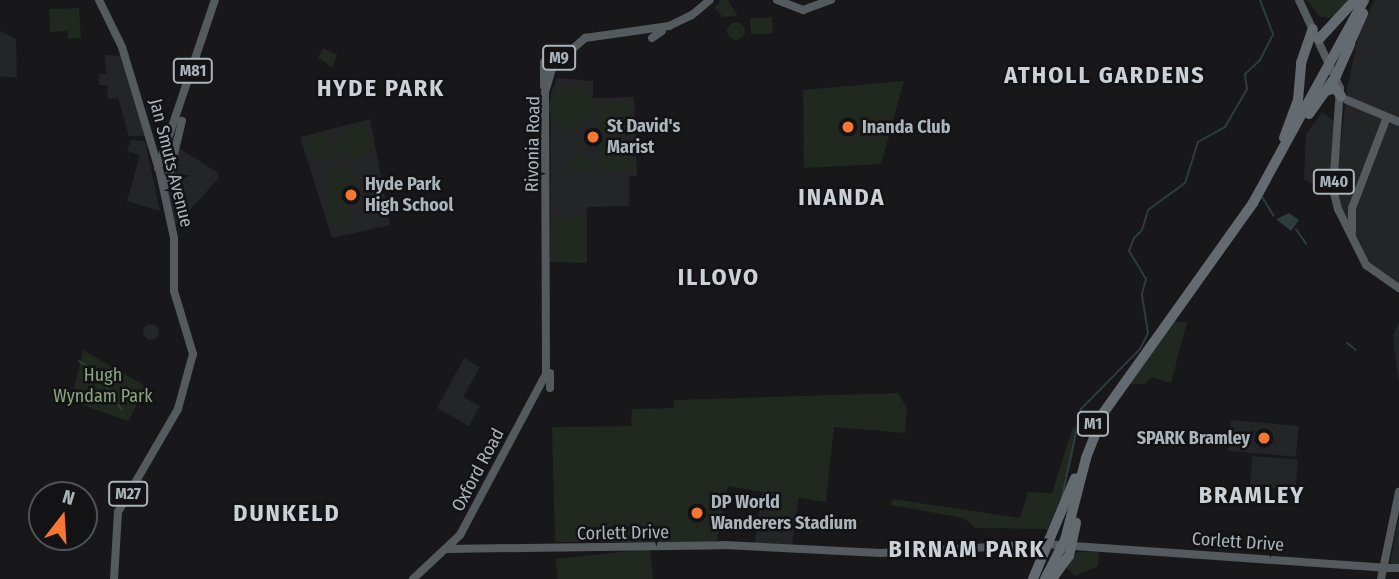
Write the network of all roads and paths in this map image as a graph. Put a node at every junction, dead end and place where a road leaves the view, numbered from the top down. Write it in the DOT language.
graph roads {
  1 [pos="97,0"];
  2 [pos="216,0"];
  3 [pos="710,0"];
  4 [pos="716,0"];
  5 [pos="777,0"];
  6 [pos="782,0"];
  7 [pos="824,0"];
  8 [pos="831,0"];
  9 [pos="1300,0"];
  10 [pos="1357,0"];
  11 [pos="1364,0"];
  12 [pos="1369,0"];
  13 [pos="662,31"];
  14 [pos="643,33"];
  15 [pos="1318,37"];
  16 [pos="544,62"];
  17 [pos="1336,70"];
  18 [pos="551,83"];
  19 [pos="545,92"];
  20 [pos="1324,92"];
  21 [pos="1344,98"];
  22 [pos="545,104"];
  23 [pos="1387,117"];
  24 [pos="1399,122"];
  25 [pos="169,141"];
  26 [pos="152,143"];
  27 [pos="1280,147"];
  28 [pos="170,160"];
  29 [pos="155,164"];
  30 [pos="1274,167"];
  31 [pos="165,197"];
  32 [pos="1251,201"];
  33 [pos="1243,213"];
  34 [pos="173,226"];
  35 [pos="170,238"];
  36 [pos="1367,265"];
  37 [pos="1399,287"];
  38 [pos="549,360"];
  39 [pos="550,370"];
  40 [pos="550,388"];
  41 [pos="172,417"];
  42 [pos="1397,492"];
  43 [pos="1399,503"];
  44 [pos="552,540"];
  45 [pos="1104,541"];
  46 [pos="1061,545"];
  47 [pos="561,547"];
  48 [pos="454,548"];
  49 [pos="987,549"];
  50 [pos="1096,549"];
  51 [pos="976,556"];
  52 [pos="1104,559"];
  53 [pos="1386,567"];
  54 [pos="1399,568"];
  55 [pos="114,579"];
  56 [pos="416,579"];
  57 [pos="1033,579"];
  58 [pos="1040,579"];
  59 [pos="1045,579"];
  60 [pos="1052,579"];
  61 [pos="1382,579"];
  1 -- 26 [label="main road, Jan Smuts Avenue / M27"];
  1 -- 29 [label="main road, Jan Smuts Avenue / M27"];
  2 -- 25 [label="main road, M81"];
  2 -- 28 [label="main road, M81"];
  3 -- 19 [label="main road, Rivonia Road / M9"];
  4 -- 13 [label="main road, Rivonia Road / M9"];
  5 -- 8 [label="main road"];
  6 -- 7 [label="main road"];
  9 -- 15 [label="main road, M40"];
  10 -- 15 [label="highway"];
  10 -- 27 [label="highway, M1"];
  11 -- 30 [label="highway, M1"];
  12 -- 17 [label="highway"];
  13 -- 14 [label="main road, Rivonia Road / M9"];
  13 -- 14 [label="main road"];
  14 -- 18 [label="main road, Rivonia Road / M9"];
  15 -- 17 [label="main road, M40"];
  15 -- 27 [label="highway"];
  16 -- 19 [label="main road"];
  17 -- 20 [label="highway"];
  17 -- 21 [label="main road, M40"];
  18 -- 22 [label="main road"];
  18 -- 38 [label="main road, Rivonia Road / M9"];
  19 -- 22 [label="main road, Rivonia Road / M9"];
  20 -- 21 [label="highway"];
  20 -- 30 [label="highway"];
  21 -- 23 [label="main road"];
  21 -- 36 [label="main road, M40"];
  22 -- 38 [label="main road, Rivonia Road / M9"];
  23 -- 24 [label="main road"];
  23 -- 36 [label="main road, M40"];
  25 -- 26 [label="main road"];
  25 -- 29 [label="main road, M81"];
  26 -- 29 [label="main road, Jan Smuts Avenue / M27"];
  27 -- 32 [label="highway, M1"];
  28 -- 29 [label="main road"];
  28 -- 31 [label="main road, M81"];
  29 -- 31 [label="main road, Jan Smuts Avenue / M27"];
  29 -- 35 [label="main road, Jan Smuts Avenue / M27"];
  30 -- 32 [label="highway, M1"];
  31 -- 34 [label="main road, Jan Smuts Avenue / M27"];
  32 -- 33 [label="highway, M1"];
  33 -- 46 [label="highway, M1"];
  33 -- 46 [label="highway, M1"];
  34 -- 35 [label="main road"];
  34 -- 41 [label="main road, Jan Smuts Avenue / M27"];
  35 -- 41 [label="main road, Jan Smuts Avenue / M27"];
  36 -- 37 [label="main road"];
  38 -- 39 [label="main road, Oxford Road / M9"];
  38 -- 48 [label="main road, Oxford Road / M9"];
  39 -- 40 [label="main road"];
  39 -- 48 [label="main road, Oxford Road / M9"];
  41 -- 55 [label="main road, Jan Smuts Avenue / M27"];
  42 -- 53 [label="main road"];
  43 -- 53 [label="main road"];
  44 -- 47 [label="main road"];
  45 -- 50 [label="main road"];
  46 -- 47 [label="main road, Corlett Drive"];
  46 -- 49 [label="main road, Corlett Drive"];
  46 -- 50 [label="main road, Corlett Drive"];
  46 -- 57 [label="highway"];
  46 -- 58 [label="highway"];
  46 -- 59 [label="highway"];
  46 -- 60 [label="highway"];
  47 -- 48 [label="main road, Corlett Drive"];
  48 -- 49 [label="main road, Corlett Drive"];
  48 -- 56 [label="main road, Oxford Road / M9"];
  49 -- 51 [label="main road"];
  50 -- 52 [label="main road"];
  50 -- 53 [label="main road, Corlett Drive"];
  53 -- 54 [label="main road, Corlett Drive"];
  53 -- 61 [label="main road"];
}
